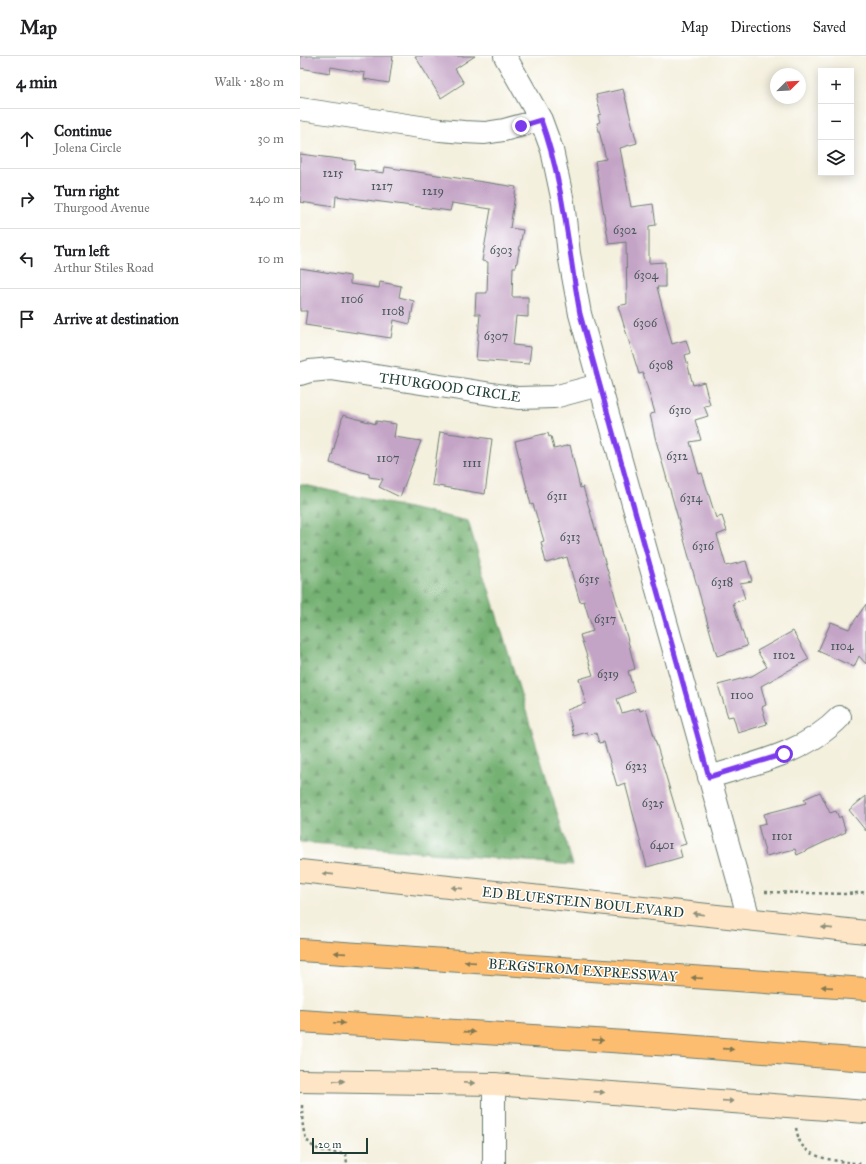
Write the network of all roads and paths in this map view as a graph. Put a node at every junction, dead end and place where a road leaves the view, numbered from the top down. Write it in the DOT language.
graph roads {
  1 [pos="505,56"];
  2 [pos="300,109"];
  3 [pos="541,120"];
  4 [pos="300,374"];
  5 [pos="599,385"];
  6 [pos="840,717"];
  7 [pos="709,777"];
  8 [pos="300,871"];
  9 [pos="765,892"];
  10 [pos="866,892"];
  11 [pos="749,919"];
  12 [pos="866,932"];
  13 [pos="300,950"];
  14 [pos="866,989"];
  15 [pos="300,1021"];
  16 [pos="866,1060"];
  17 [pos="300,1081"];
  18 [pos="494,1084"];
  19 [pos="302,1104"];
  20 [pos="866,1112"];
  21 [pos="796,1128"];
  22 [pos="347,1164"];
  23 [pos="494,1164"];
  24 [pos="862,1164"];
  1 -- 3 [label="street"];
  2 -- 3 [label="street"];
  3 -- 5 [label="street"];
  4 -- 5 [label="street, THURGOOD CIRCLE"];
  5 -- 7 [label="street"];
  6 -- 7 [label="street"];
  7 -- 11 [label="street"];
  11 -- 8 [label="main road, ED BLUESTEIN BOULEVARD, one-way"];
  9 -- 10 [label="path"];
  12 -- 11 [label="main road, ED BLUESTEIN BOULEVARD, one-way"];
  14 -- 13 [label="highway, BERGSTROM EXPRESSWAY, one-way"];
  15 -- 16 [label="highway, one-way"];
  17 -- 18 [label="main road, one-way"];
  18 -- 20 [label="main road, one-way"];
  18 -- 23 [label="street"];
  19 -- 22 [label="path"];
  21 -- 24 [label="path"];
}
